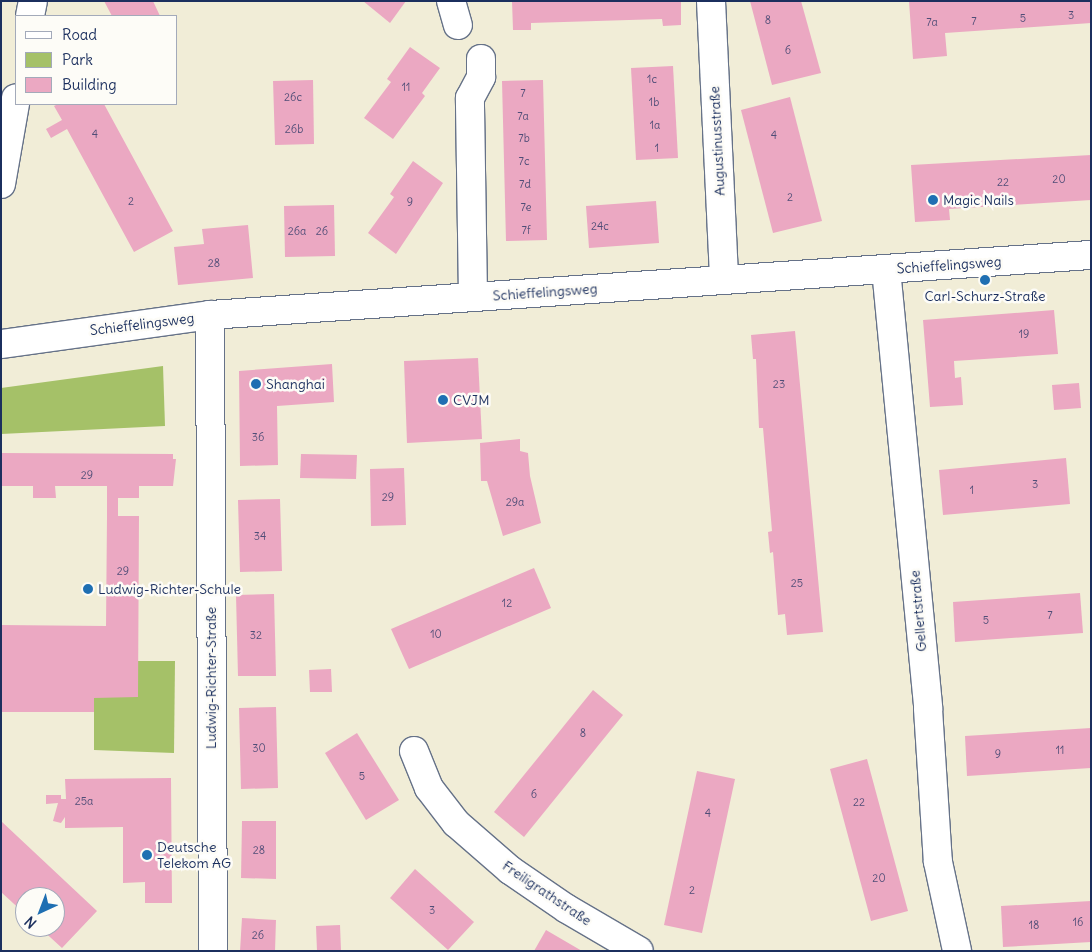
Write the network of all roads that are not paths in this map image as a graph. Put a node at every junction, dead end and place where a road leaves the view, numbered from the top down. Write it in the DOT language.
graph roads {
  1 [pos="33,1"];
  2 [pos="711,1"];
  3 [pos="30,15"];
  4 [pos="481,59"];
  5 [pos="15,104"];
  6 [pos="1,184"];
  7 [pos="1091,255"];
  8 [pos="886,269"];
  9 [pos="724,280"];
  10 [pos="473,297"];
  11 [pos="210,315"];
  12 [pos="1,344"];
  13 [pos="414,751"];
  14 [pos="213,951"];
  15 [pos="639,951"];
  16 [pos="957,951"];
  1 -- 3 [label="street"];
  2 -- 9 [label="street, Augustinusstraße"];
  4 -- 10 [label="street"];
  5 -- 6 [label="street"];
  7 -- 8 [label="street, Schieffelingsweg"];
  8 -- 9 [label="street, Schieffelingsweg"];
  8 -- 16 [label="street, Gellertstraße"];
  9 -- 10 [label="street, Schieffelingsweg"];
  10 -- 11 [label="street, Schieffelingsweg"];
  11 -- 12 [label="street, Schieffelingsweg"];
  11 -- 14 [label="street, Ludwig-Richter-Straße"];
  13 -- 15 [label="street, Freiligrathstraße"];
}
